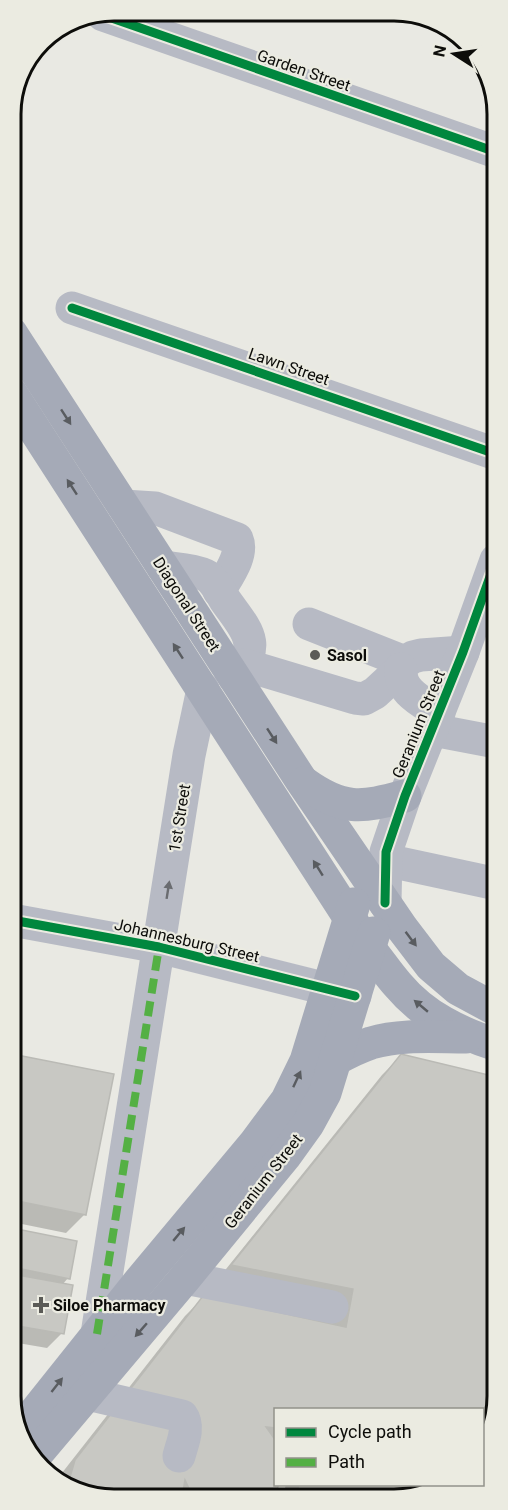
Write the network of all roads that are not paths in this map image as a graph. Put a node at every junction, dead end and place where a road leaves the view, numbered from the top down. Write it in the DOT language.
graph roads {
  1 [pos="158,22"];
  2 [pos="487,149"];
  3 [pos="72,308"];
  4 [pos="21,348"];
  5 [pos="42,380"];
  6 [pos="21,394"];
  7 [pos="21,411"];
  8 [pos="487,451"];
  9 [pos="124,506"];
  10 [pos="163,567"];
  11 [pos="219,591"];
  12 [pos="487,602"];
  13 [pos="309,624"];
  14 [pos="463,652"];
  15 [pos="403,666"];
  16 [pos="239,671"];
  17 [pos="203,689"];
  18 [pos="436,721"];
  19 [pos="487,739"];
  20 [pos="301,780"];
  21 [pos="405,796"];
  22 [pos="378,862"];
  23 [pos="487,882"];
  24 [pos="385,903"];
  25 [pos="349,917"];
  26 [pos="21,922"];
  27 [pos="159,947"];
  28 [pos="369,948"];
  29 [pos="342,992"];
  30 [pos="487,1005"];
  31 [pos="484,1041"];
  32 [pos="336,1059"];
  33 [pos="185,1278"];
  34 [pos="332,1307"];
  35 [pos="98,1334"];
  36 [pos="87,1394"];
  37 [pos="26,1424"];
  38 [pos="39,1451"];
  39 [pos="179,1456"];
  1 -- 2 [label="street, Garden Street"];
  3 -- 8 [label="street, Lawn Street"];
  4 -- 5 [label="main road, Diagonal Street"];
  5 -- 6 [label="street"];
  5 -- 9 [label="main road, Diagonal Street, one-way"];
  17 -- 7 [label="main road, Diagonal Street, one-way"];
  9 -- 10 [label="main road, Diagonal Street"];
  9 -- 11 [label="street"];
  10 -- 11 [label="street"];
  10 -- 16 [label="main road, Diagonal Street"];
  11 -- 16 [label="street"];
  12 -- 14 [label="street, Geranium Street"];
  13 -- 15 [label="street"];
  14 -- 15 [label="street"];
  14 -- 18 [label="street, Geranium Street"];
  15 -- 16 [label="street"];
  15 -- 18 [label="street"];
  16 -- 20 [label="main road, Diagonal Street, one-way"];
  25 -- 17 [label="main road, Diagonal Street, one-way"];
  27 -- 17 [label="street, 1st Street, one-way"];
  18 -- 19 [label="street"];
  18 -- 21 [label="street, Geranium Street"];
  20 -- 21 [label="main road"];
  20 -- 22 [label="main road, Diagonal Street"];
  21 -- 22 [label="street, Geranium Street"];
  22 -- 23 [label="street"];
  22 -- 24 [label="main road, Diagonal Street"];
  22 -- 25 [label="main road, Geranium Street"];
  24 -- 28 [label="main road, Geranium Street"];
  24 -- 30 [label="main road, Diagonal Street, one-way"];
  25 -- 28 [label="main road, Diagonal Street"];
  25 -- 29 [label="main road, Geranium Street"];
  26 -- 27 [label="street, Johannesburg Street"];
  27 -- 29 [label="street, Johannesburg Street"];
  27 -- 35 [label="street, 1st Street"];
  28 -- 29 [label="main road, Geranium Street"];
  31 -- 28 [label="main road, Diagonal Street, one-way"];
  29 -- 32 [label="main road, Geranium Street"];
  35 -- 29 [label="main road, Geranium Street, one-way"];
  31 -- 32 [label="main road"];
  32 -- 33 [label="main road, Geranium Street"];
  33 -- 34 [label="street"];
  33 -- 36 [label="main road, Geranium Street, one-way"];
  37 -- 35 [label="main road, Geranium Street, one-way"];
  36 -- 38 [label="main road, Geranium Street"];
  36 -- 39 [label="street"];
}
